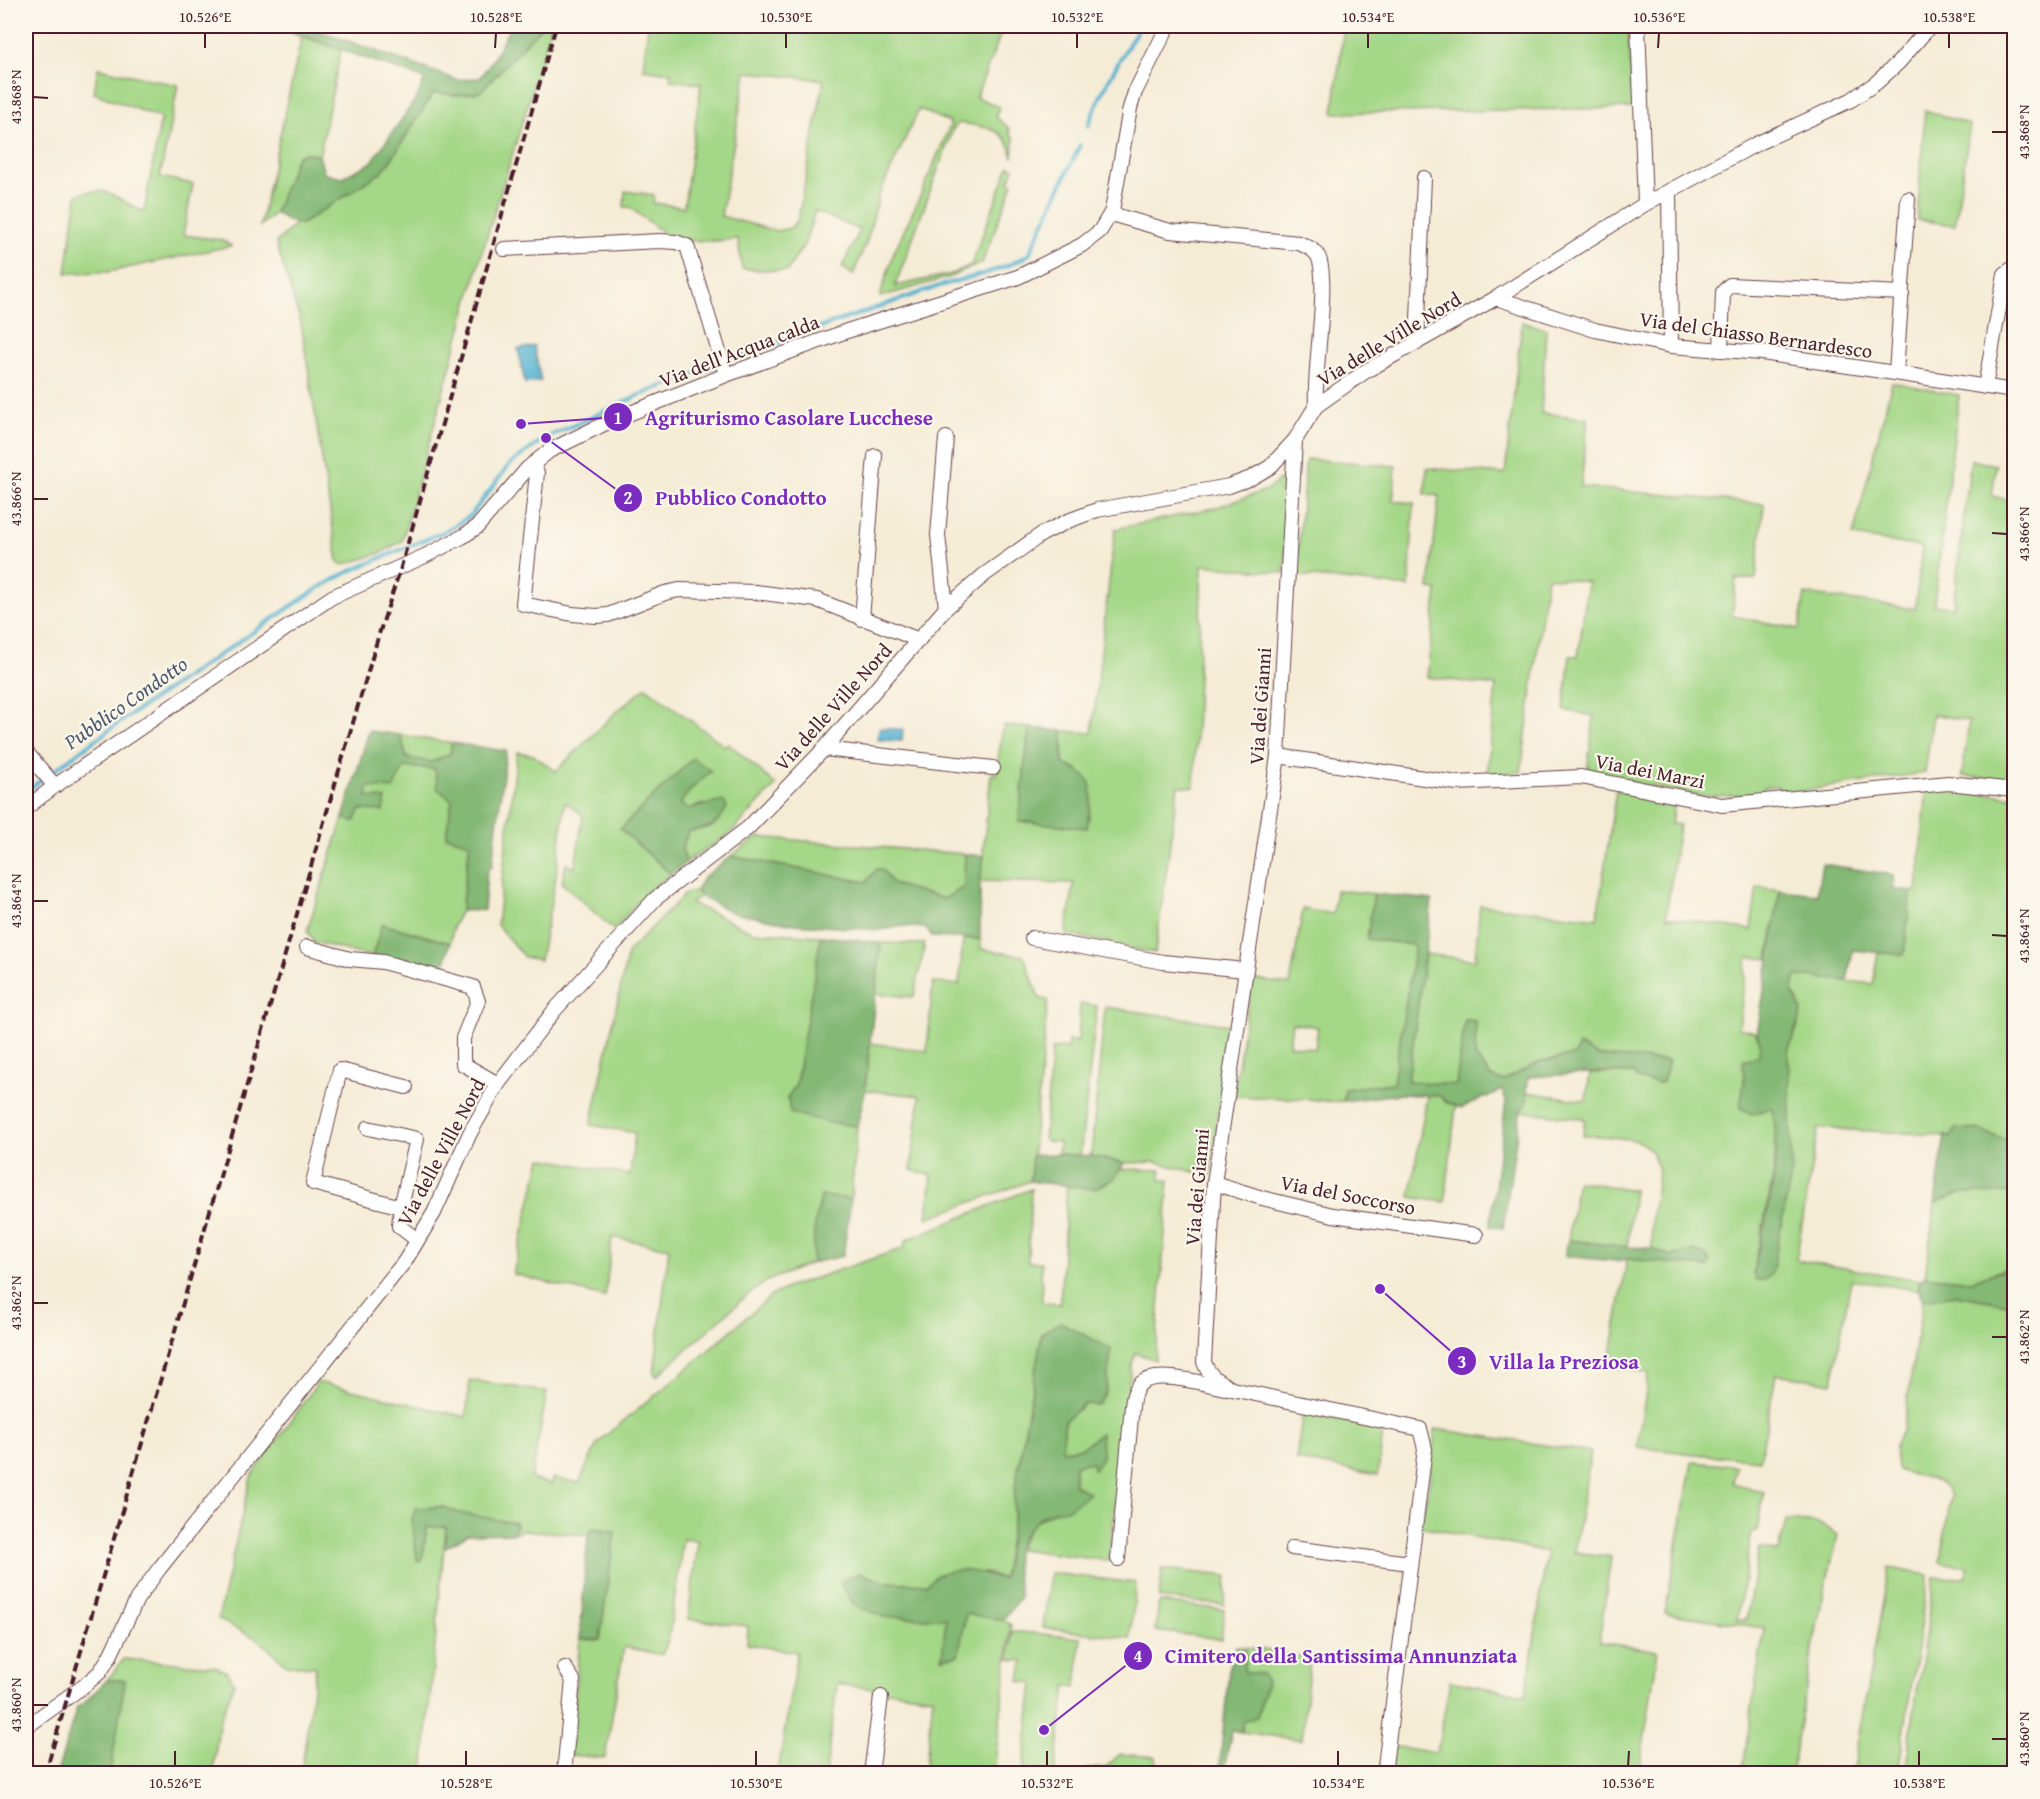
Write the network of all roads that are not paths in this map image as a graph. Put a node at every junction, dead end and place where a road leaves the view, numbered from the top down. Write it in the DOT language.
graph roads {
  1 [pos="1168,26"];
  2 [pos="1638,26"];
  3 [pos="1929,26"];
  4 [pos="1424,178"];
  5 [pos="1669,192"];
  6 [pos="1908,199"];
  7 [pos="1645,204"];
  8 [pos="1111,214"];
  9 [pos="504,249"];
  10 [pos="2014,267"];
  11 [pos="1902,293"];
  12 [pos="1496,298"];
  13 [pos="1417,343"];
  14 [pos="1671,346"];
  15 [pos="1721,350"];
  16 [pos="724,371"];
  17 [pos="1896,374"];
  18 [pos="1985,387"];
  19 [pos="2014,391"];
  20 [pos="1316,406"];
  21 [pos="946,438"];
  22 [pos="1295,441"];
  23 [pos="875,456"];
  24 [pos="533,464"];
  25 [pos="946,608"];
  26 [pos="862,619"];
  27 [pos="919,640"];
  28 [pos="824,749"];
  29 [pos="26,752"];
  30 [pos="1278,756"];
  31 [pos="993,768"];
  32 [pos="49,779"];
  33 [pos="2014,790"];
  34 [pos="26,808"];
  35 [pos="1032,938"];
  36 [pos="307,947"];
  37 [pos="1245,970"];
  38 [pos="498,1084"];
  39 [pos="406,1087"];
  40 [pos="368,1128"];
  41 [pos="1214,1183"];
  42 [pos="401,1208"];
  43 [pos="1476,1235"];
  44 [pos="417,1240"];
  45 [pos="1232,1389"];
  46 [pos="1292,1548"];
  47 [pos="1118,1559"];
  48 [pos="1410,1563"];
  49 [pos="566,1668"];
  50 [pos="881,1697"];
  51 [pos="26,1727"];
  52 [pos="564,1773"];
  53 [pos="871,1773"];
  54 [pos="1384,1773"];
  1 -- 8 [label="street, Via dell'Acqua calda"];
  2 -- 7 [label="street"];
  3 -- 5 [label="street, Via delle Ville Nord"];
  4 -- 13 [label="street"];
  5 -- 7 [label="street, Via delle Ville Nord"];
  5 -- 14 [label="street"];
  6 -- 11 [label="street"];
  7 -- 12 [label="street, Via delle Ville Nord"];
  8 -- 16 [label="street, Via dell'Acqua calda"];
  8 -- 20 [label="street"];
  9 -- 16 [label="street"];
  10 -- 18 [label="street"];
  11 -- 15 [label="street"];
  11 -- 17 [label="street"];
  12 -- 13 [label="street, Via delle Ville Nord"];
  12 -- 14 [label="street, Via del Chiasso Bernardesco"];
  13 -- 20 [label="street, Via delle Ville Nord"];
  14 -- 15 [label="street, Via del Chiasso Bernardesco"];
  15 -- 17 [label="street, Via del Chiasso Bernardesco"];
  16 -- 24 [label="street, Via dell'Acqua calda"];
  17 -- 18 [label="street, Via del Chiasso Bernardesco"];
  18 -- 19 [label="street, Via del Chiasso Bernardesco"];
  20 -- 22 [label="street, Via delle Ville Nord"];
  21 -- 25 [label="street"];
  22 -- 25 [label="street, Via delle Ville Nord"];
  22 -- 30 [label="street, Via dei Gianni"];
  23 -- 26 [label="street"];
  24 -- 26 [label="street"];
  24 -- 32 [label="street, Via dell'Acqua calda"];
  25 -- 27 [label="street, Via delle Ville Nord"];
  26 -- 27 [label="street"];
  27 -- 28 [label="street, Via delle Ville Nord"];
  28 -- 31 [label="street"];
  28 -- 38 [label="street, Via delle Ville Nord"];
  29 -- 32 [label="street"];
  30 -- 33 [label="street, Via dei Marzi"];
  30 -- 37 [label="street, Via dei Gianni"];
  32 -- 34 [label="street, Via dell'Acqua calda"];
  35 -- 37 [label="street"];
  36 -- 38 [label="street"];
  37 -- 41 [label="street, Via dei Gianni"];
  38 -- 44 [label="street, Via delle Ville Nord"];
  39 -- 42 [label="street"];
  40 -- 42 [label="street"];
  41 -- 43 [label="street, Via del Soccorso"];
  41 -- 45 [label="street, Via dei Gianni"];
  42 -- 44 [label="street"];
  44 -- 51 [label="street, Via delle Ville Nord"];
  45 -- 47 [label="street"];
  45 -- 48 [label="street, Via dei Gianni"];
  46 -- 48 [label="street"];
  48 -- 54 [label="street, Via dei Gianni"];
  49 -- 52 [label="street"];
  50 -- 53 [label="street"];
}
